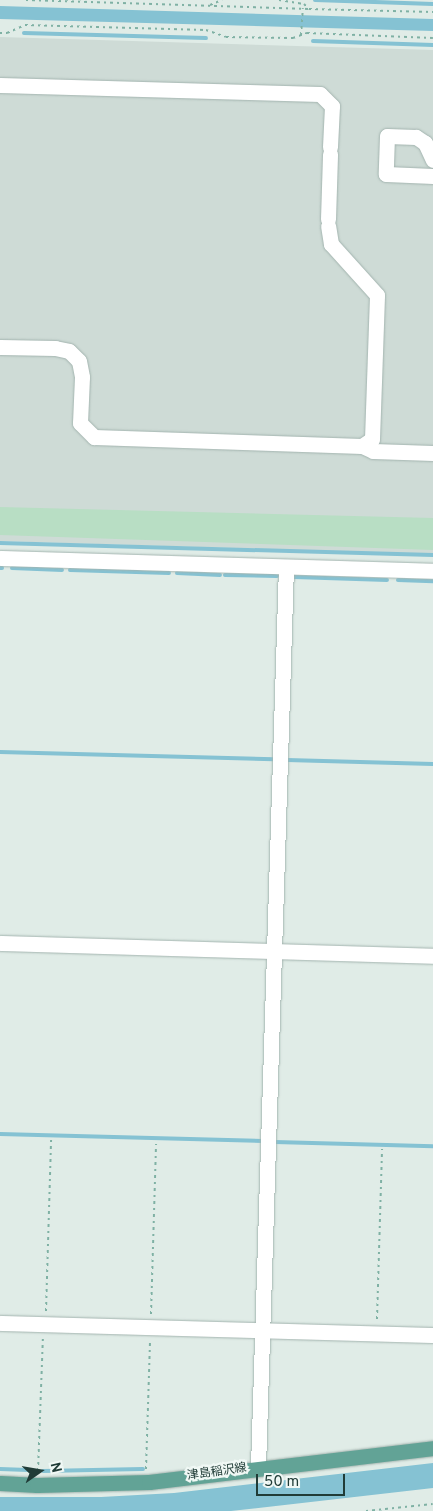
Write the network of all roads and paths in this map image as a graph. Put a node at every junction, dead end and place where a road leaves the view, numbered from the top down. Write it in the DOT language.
graph roads {
  1 [pos="26,0"];
  2 [pos="222,0"];
  3 [pos="279,0"];
  4 [pos="209,6"];
  5 [pos="309,9"];
  6 [pos="303,10"];
  7 [pos="433,12"];
  8 [pos="0,33"];
  9 [pos="301,35"];
  10 [pos="433,38"];
  11 [pos="0,85"];
  12 [pos="433,160"];
  13 [pos="433,176"];
  14 [pos="0,347"];
  15 [pos="362,446"];
  16 [pos="433,453"];
  17 [pos="0,558"];
  18 [pos="286,567"];
  19 [pos="433,571"];
  20 [pos="0,943"];
  21 [pos="274,951"];
  22 [pos="433,956"];
  23 [pos="51,1140"];
  24 [pos="382,1149"];
  25 [pos="0,1323"];
  26 [pos="45,1324"];
  27 [pos="262,1330"];
  28 [pos="376,1333"];
  29 [pos="433,1335"];
  30 [pos="433,1448"];
  31 [pos="258,1468"];
  32 [pos="0,1483"];
  33 [pos="37,1485"];
  34 [pos="433,1504"];
  35 [pos="366,1511"];
  1 -- 4 [label="path"];
  2 -- 4 [label="path"];
  3 -- 5 [label="path"];
  4 -- 6 [label="path"];
  5 -- 6 [label="path"];
  5 -- 7 [label="path"];
  6 -- 9 [label="path"];
  8 -- 9 [label="path"];
  9 -- 10 [label="path"];
  11 -- 15 [label="street"];
  12 -- 13 [label="street"];
  14 -- 15 [label="street"];
  15 -- 16 [label="street"];
  17 -- 18 [label="street"];
  18 -- 19 [label="street"];
  18 -- 21 [label="street"];
  20 -- 21 [label="street"];
  21 -- 22 [label="street"];
  21 -- 27 [label="street"];
  23 -- 26 [label="path"];
  24 -- 28 [label="path"];
  25 -- 26 [label="street"];
  26 -- 27 [label="street"];
  26 -- 33 [label="path"];
  27 -- 28 [label="street"];
  27 -- 31 [label="street"];
  28 -- 29 [label="street"];
  30 -- 31 [label="main road, 津島稲沢線"];
  31 -- 33 [label="main road, 津島稲沢線"];
  32 -- 33 [label="main road, 津島稲沢線"];
  34 -- 35 [label="path"];
}
